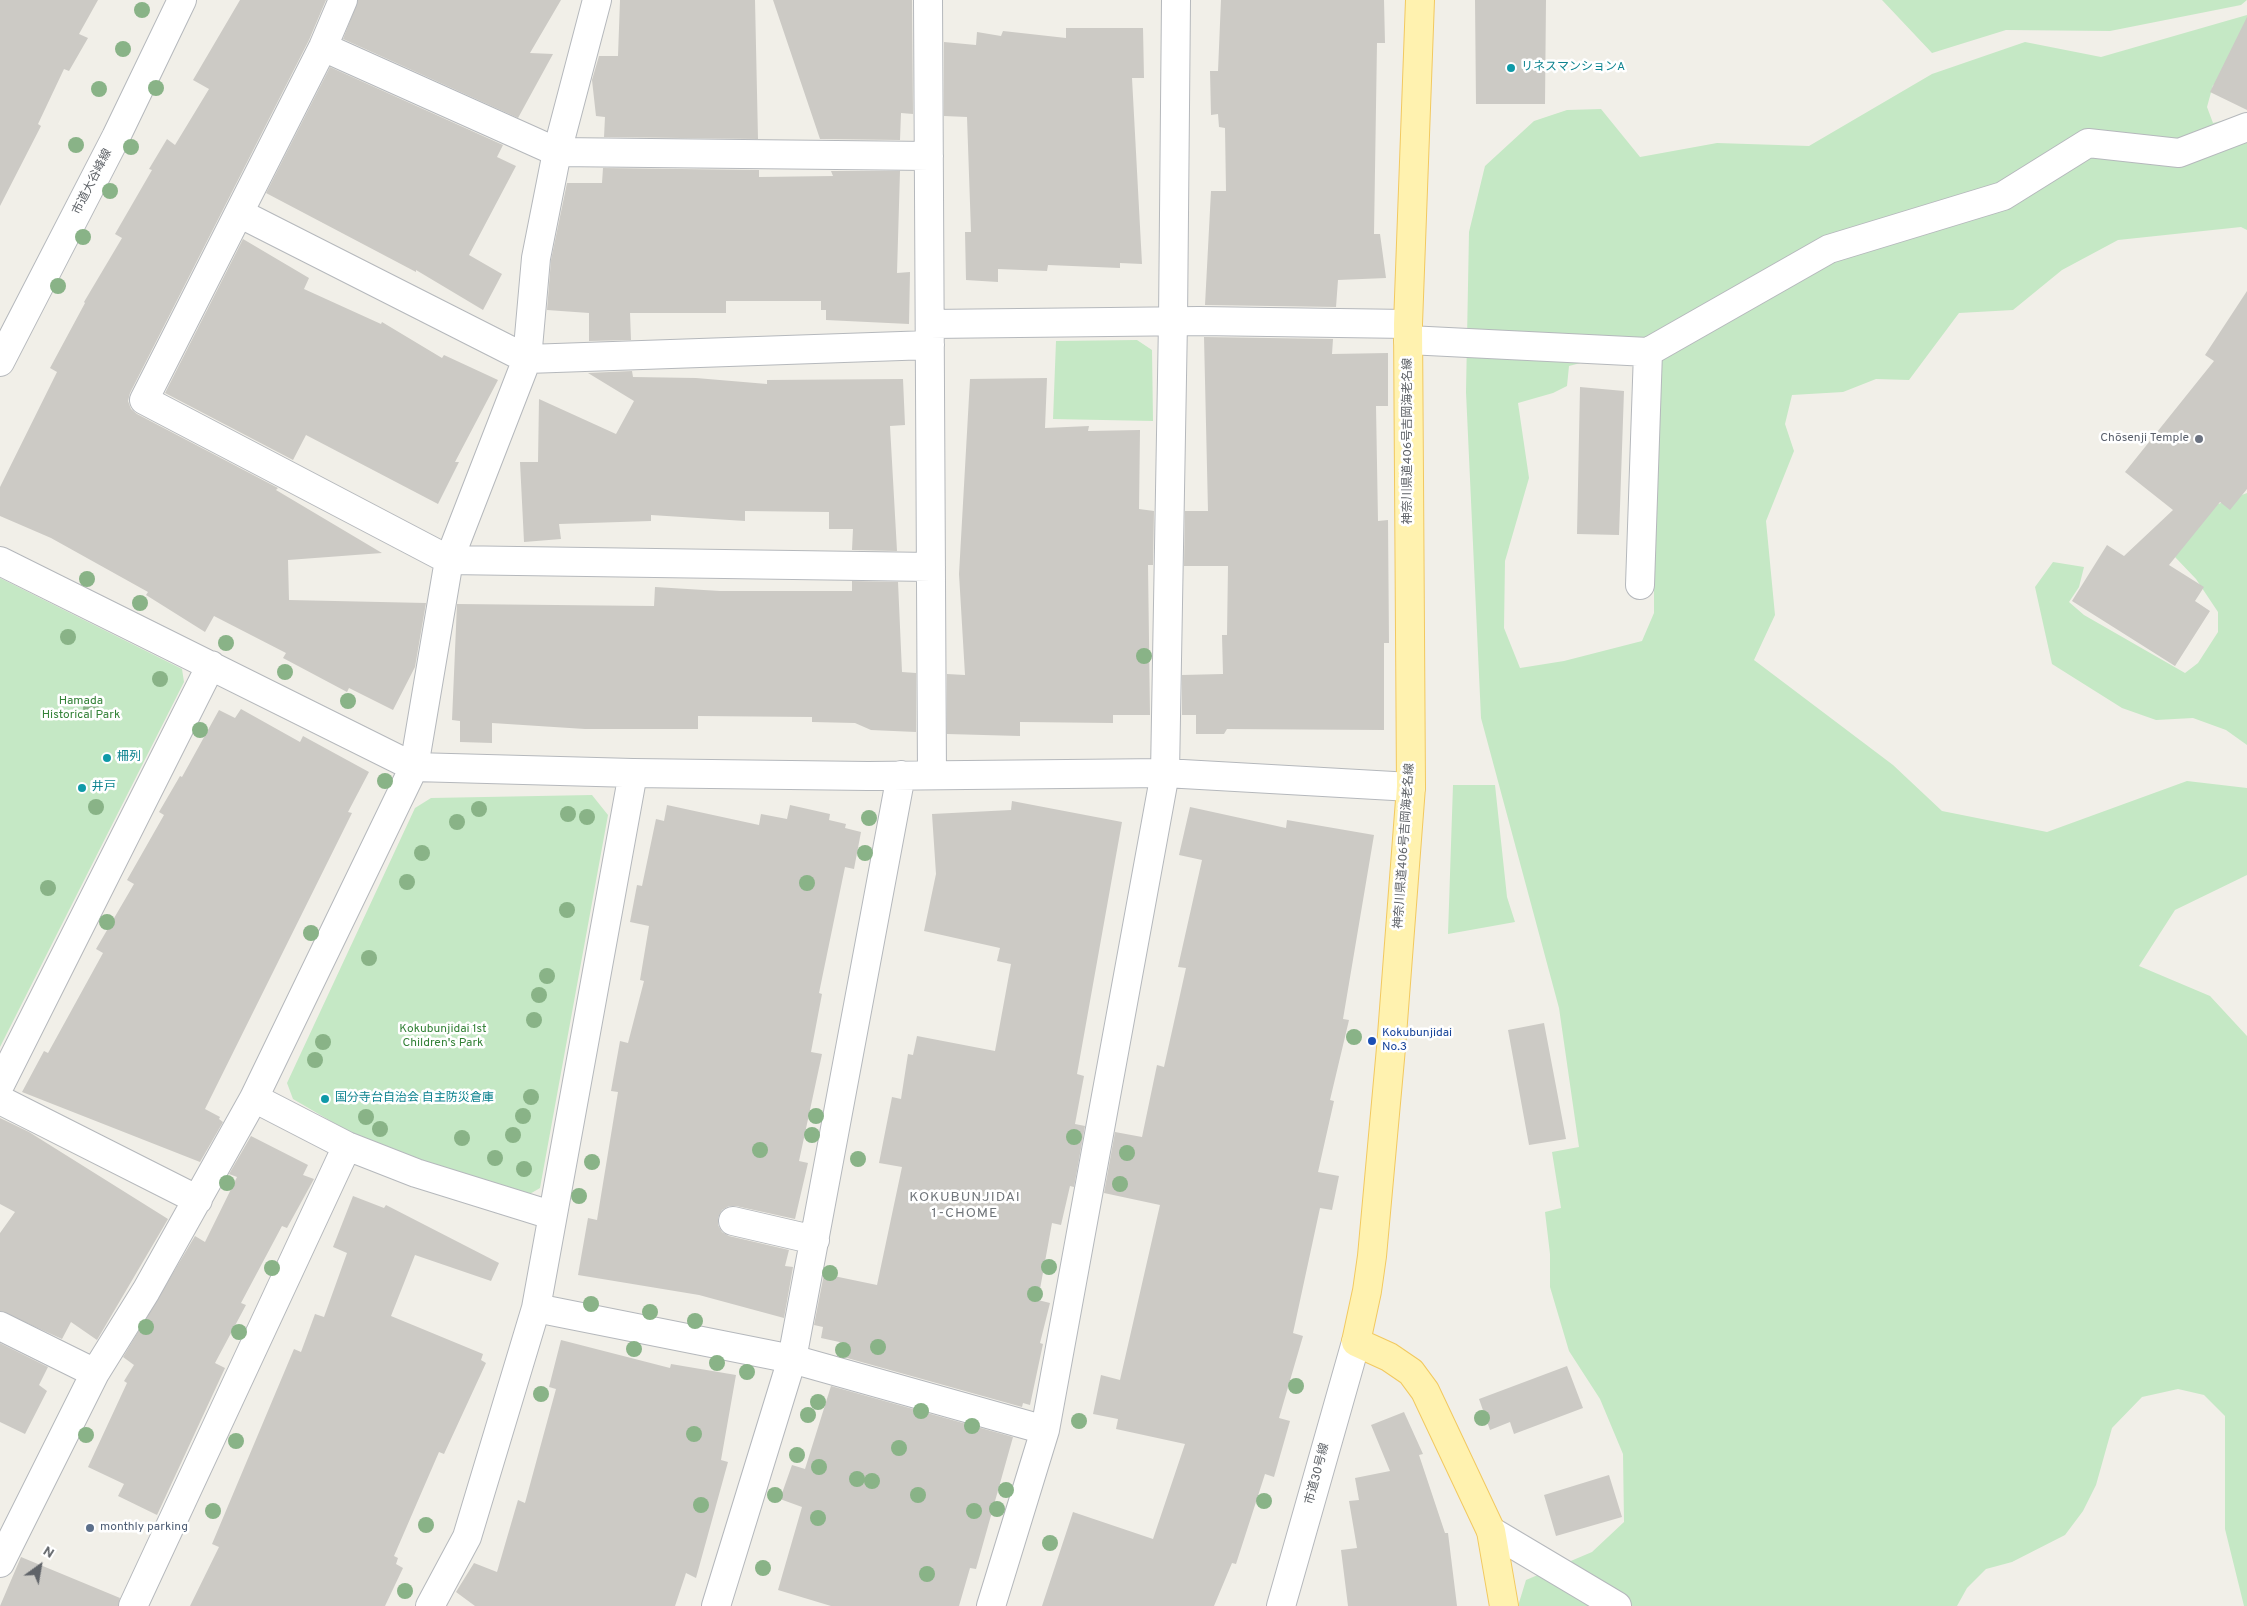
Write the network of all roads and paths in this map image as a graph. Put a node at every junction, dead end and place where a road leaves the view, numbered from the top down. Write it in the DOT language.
graph roads {
  1 [pos="182,0"];
  2 [pos="343,0"];
  3 [pos="597,0"];
  4 [pos="928,0"];
  5 [pos="1176,0"];
  6 [pos="1420,0"];
  7 [pos="323,47"];
  8 [pos="2247,127"];
  9 [pos="557,152"];
  10 [pos="929,156"];
  11 [pos="239,213"];
  12 [pos="1173,321"];
  13 [pos="1408,332"];
  14 [pos="930,335"];
  15 [pos="1648,352"];
  16 [pos="527,359"];
  17 [pos="0,362"];
  18 [pos="449,560"];
  19 [pos="0,561"];
  20 [pos="931,567"];
  21 [pos="1640,585"];
  22 [pos="211,665"];
  23 [pos="414,767"];
  24 [pos="633,773"];
  25 [pos="1164,773"];
  26 [pos="932,774"];
  27 [pos="901,775"];
  28 [pos="1411,786"];
  29 [pos="0,1085"];
  30 [pos="254,1098"];
  31 [pos="0,1100"];
  32 [pos="347,1146"];
  33 [pos="198,1200"];
  34 [pos="551,1215"];
  35 [pos="733,1221"];
  36 [pos="815,1240"];
  37 [pos="536,1308"];
  38 [pos="0,1326"];
  39 [pos="1356,1342"];
  40 [pos="792,1360"];
  41 [pos="95,1373"];
  42 [pos="1045,1430"];
  43 [pos="1491,1531"];
  44 [pos="3,1550"];
  45 [pos="133,1606"];
  46 [pos="430,1606"];
  47 [pos="716,1606"];
  48 [pos="991,1606"];
  49 [pos="1281,1606"];
  50 [pos="1504,1606"];
  51 [pos="1617,1606"];
  1 -- 17 [label="street, 市道大谷峰線"];
  2 -- 7 [label="street"];
  3 -- 9 [label="street"];
  4 -- 10 [label="street"];
  5 -- 12 [label="street"];
  6 -- 13 [label="main road, 神奈川県道406号吉岡海老名線"];
  7 -- 9 [label="street"];
  7 -- 11 [label="street"];
  8 -- 15 [label="street"];
  9 -- 10 [label="street"];
  9 -- 16 [label="street"];
  10 -- 14 [label="street"];
  11 -- 16 [label="street"];
  11 -- 18 [label="street"];
  12 -- 13 [label="street"];
  12 -- 14 [label="street"];
  12 -- 25 [label="street"];
  13 -- 15 [label="street"];
  13 -- 28 [label="main road, 神奈川県道406号吉岡海老名線"];
  14 -- 16 [label="street"];
  14 -- 20 [label="street"];
  15 -- 21 [label="street"];
  16 -- 18 [label="street"];
  18 -- 20 [label="street"];
  18 -- 23 [label="street"];
  19 -- 22 [label="street"];
  20 -- 26 [label="street"];
  22 -- 23 [label="street"];
  22 -- 29 [label="street"];
  23 -- 24 [label="street"];
  23 -- 30 [label="street"];
  24 -- 27 [label="street"];
  24 -- 34 [label="street"];
  25 -- 26 [label="street"];
  25 -- 28 [label="street"];
  25 -- 42 [label="street"];
  26 -- 27 [label="street"];
  27 -- 36 [label="street"];
  28 -- 39 [label="main road, 神奈川県道406号吉岡海老名線"];
  30 -- 32 [label="street"];
  30 -- 33 [label="street"];
  31 -- 33 [label="street"];
  32 -- 34 [label="street"];
  32 -- 45 [label="street"];
  33 -- 41 [label="street"];
  34 -- 37 [label="street"];
  35 -- 36 [label="street"];
  36 -- 40 [label="street"];
  37 -- 40 [label="street"];
  37 -- 46 [label="street"];
  38 -- 41 [label="street"];
  39 -- 43 [label="main road"];
  39 -- 49 [label="street, 市道30号線"];
  40 -- 42 [label="street"];
  40 -- 47 [label="street"];
  41 -- 44 [label="street"];
  42 -- 48 [label="street"];
  43 -- 50 [label="main road"];
  43 -- 51 [label="street"];
}
